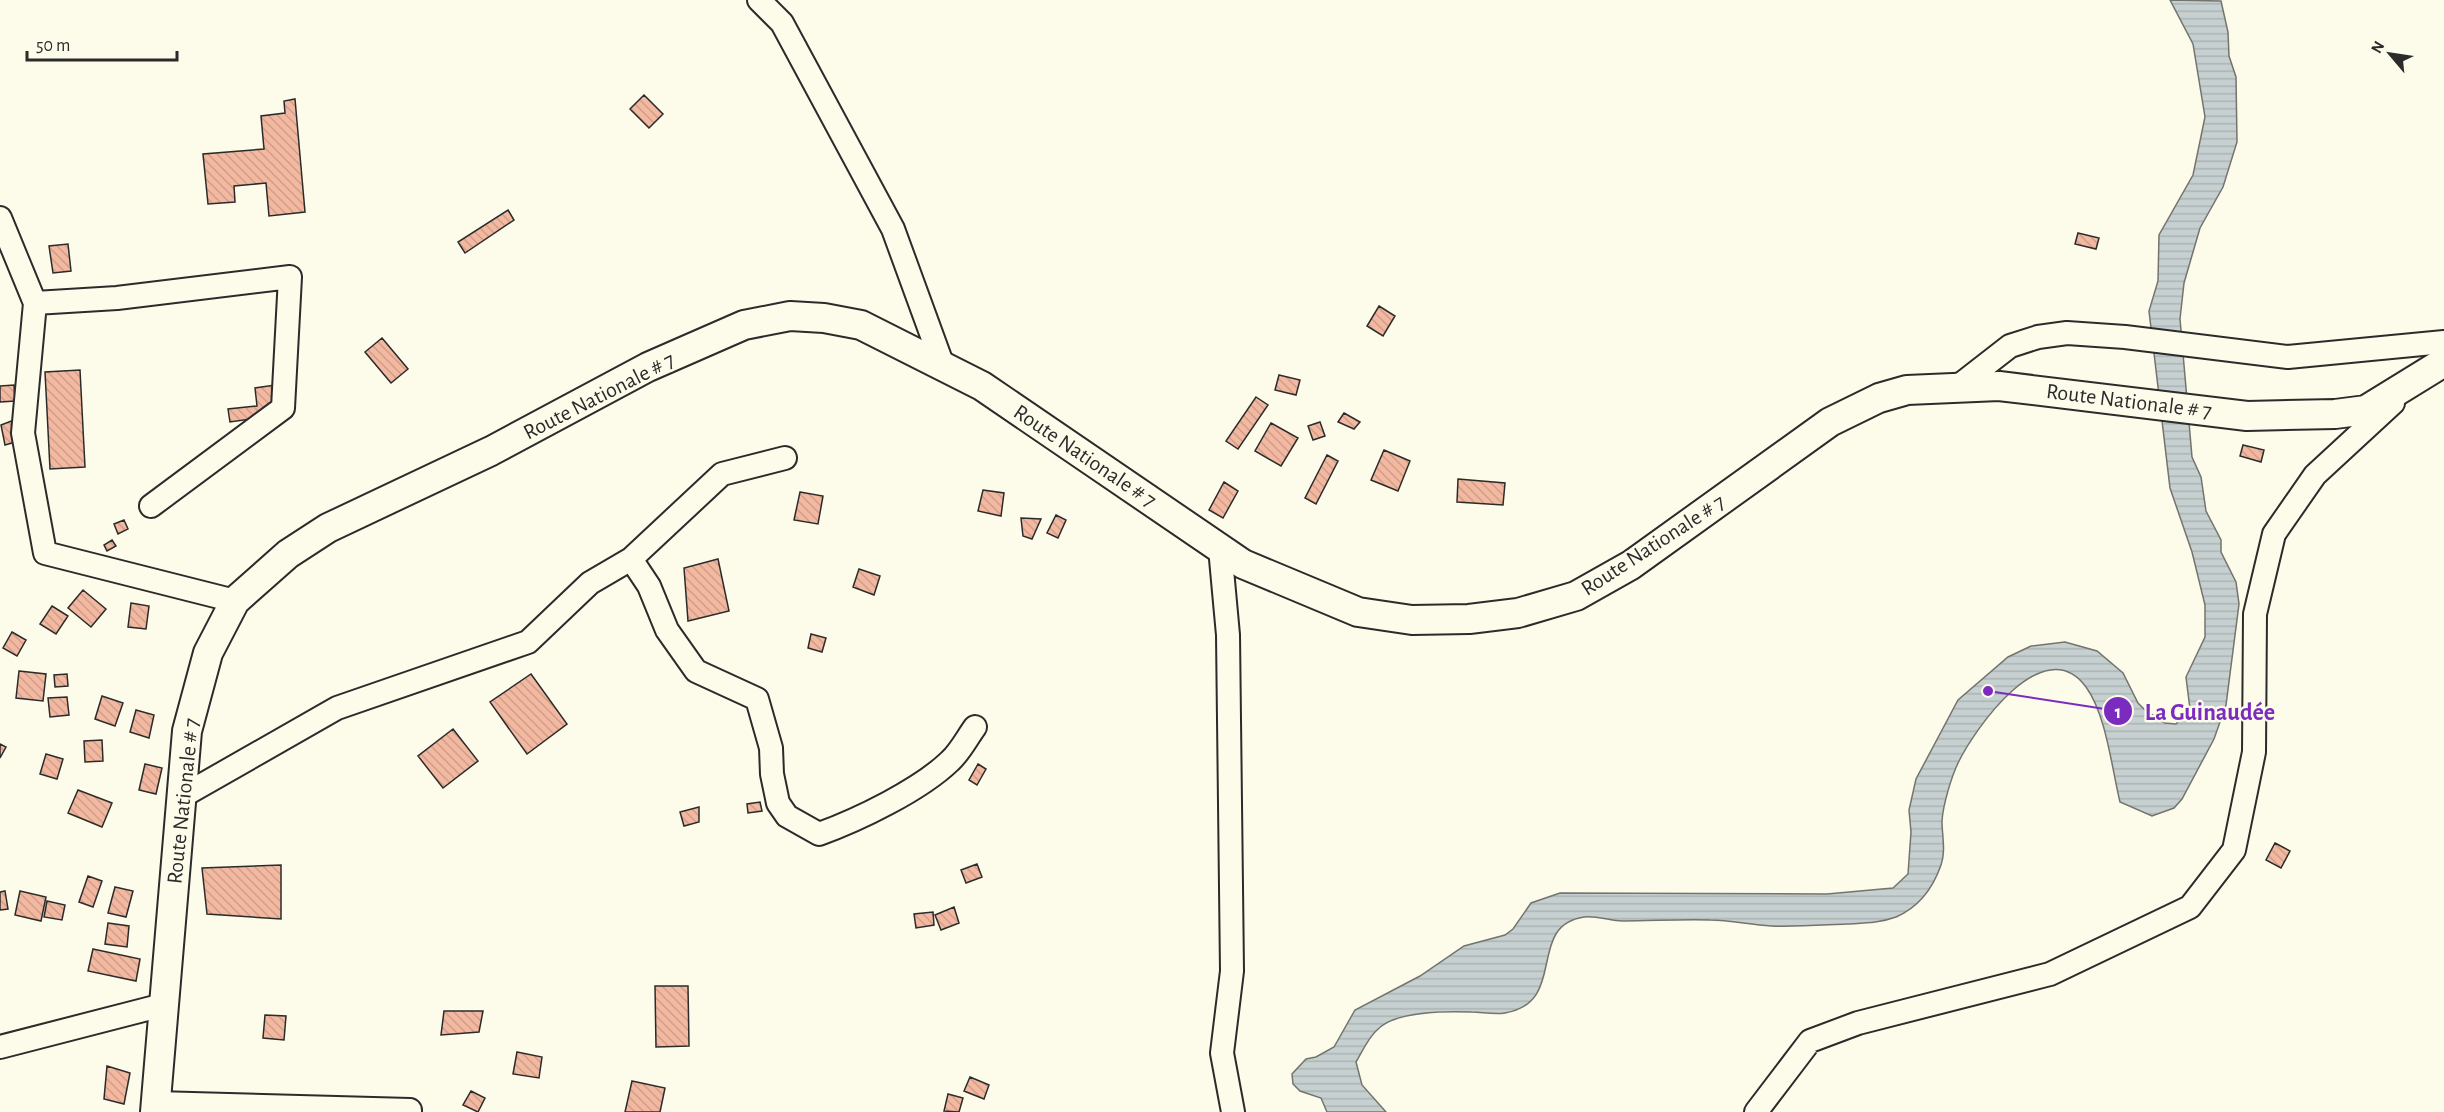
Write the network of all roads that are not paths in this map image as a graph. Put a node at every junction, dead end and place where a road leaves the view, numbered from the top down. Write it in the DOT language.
graph roads {
  1 [pos="759,0"];
  2 [pos="0,218"];
  3 [pos="35,303"];
  4 [pos="2444,342"];
  5 [pos="943,366"];
  6 [pos="2432,369"];
  7 [pos="1956,388"];
  8 [pos="784,458"];
  9 [pos="151,506"];
  10 [pos="1220,548"];
  11 [pos="631,559"];
  12 [pos="235,601"];
  13 [pos="975,727"];
  14 [pos="181,797"];
  15 [pos="163,1005"];
  16 [pos="0,1047"];
  17 [pos="156,1107"];
  18 [pos="410,1112"];
  19 [pos="1233,1112"];
  20 [pos="1756,1112"];
  1 -- 5 [label="street"];
  2 -- 3 [label="street"];
  3 -- 9 [label="street"];
  3 -- 12 [label="street"];
  4 -- 7 [label="street"];
  5 -- 10 [label="main road, Route Nationale # 7"];
  5 -- 12 [label="main road, Route Nationale # 7"];
  6 -- 7 [label="main road, Route Nationale # 7"];
  6 -- 20 [label="street"];
  7 -- 10 [label="main road, Route Nationale # 7"];
  8 -- 11 [label="street"];
  10 -- 19 [label="street"];
  11 -- 13 [label="street"];
  11 -- 14 [label="street"];
  12 -- 14 [label="main road, Route Nationale # 7"];
  14 -- 15 [label="main road, Route Nationale # 7"];
  15 -- 16 [label="street"];
  15 -- 17 [label="main road, Route Nationale # 7"];
  17 -- 18 [label="street"];
}
